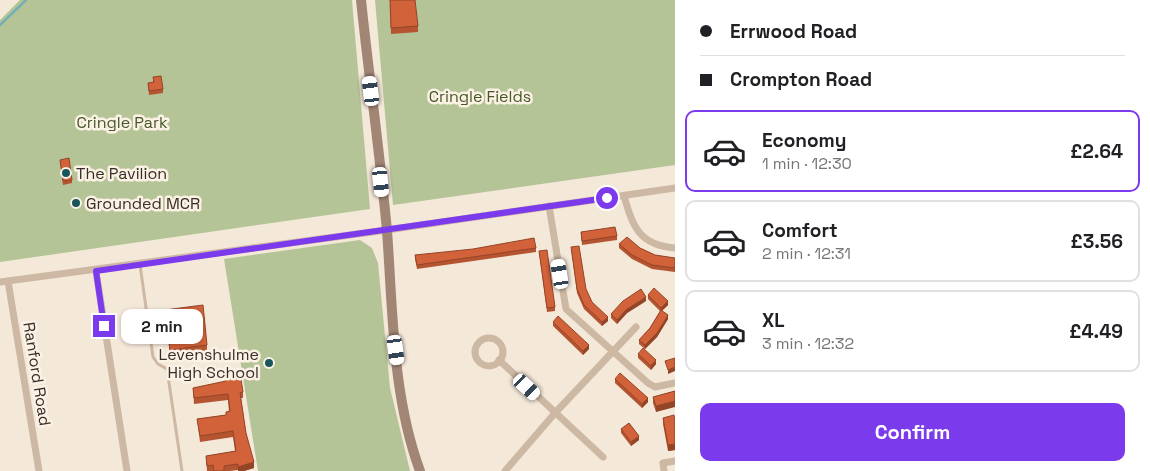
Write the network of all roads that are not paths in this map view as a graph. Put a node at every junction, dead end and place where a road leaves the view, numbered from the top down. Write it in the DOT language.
graph roads {
  1 [pos="360,0"];
  2 [pos="675,188"];
  3 [pos="624,196"];
  4 [pos="549,206"];
  5 [pos="387,230"];
  6 [pos="675,248"];
  7 [pos="140,265"];
  8 [pos="96,271"];
  9 [pos="4,282"];
  10 [pos="636,327"];
  11 [pos="614,351"];
  12 [pos="499,360"];
  13 [pos="675,383"];
  14 [pos="555,413"];
  15 [pos="603,457"];
  16 [pos="675,461"];
  17 [pos="39,471"];
  18 [pos="127,471"];
  19 [pos="182,471"];
  20 [pos="420,471"];
  21 [pos="504,471"];
  22 [pos="664,471"];
  1 -- 5 [label="street"];
  2 -- 3 [label="street"];
  3 -- 4 [label="street"];
  3 -- 6 [label="street"];
  4 -- 5 [label="street"];
  4 -- 11 [label="street"];
  5 -- 7 [label="street"];
  5 -- 20 [label="street"];
  7 -- 8 [label="street"];
  7 -- 19 [label="lane"];
  8 -- 9 [label="street"];
  8 -- 18 [label="street"];
  9 -- 17 [label="street, Ranford Road"];
  10 -- 11 [label="street"];
  11 -- 13 [label="street"];
  11 -- 14 [label="street"];
  12 -- 14 [label="street"];
  14 -- 15 [label="street"];
  14 -- 21 [label="street"];
  16 -- 22 [label="street"];
}
